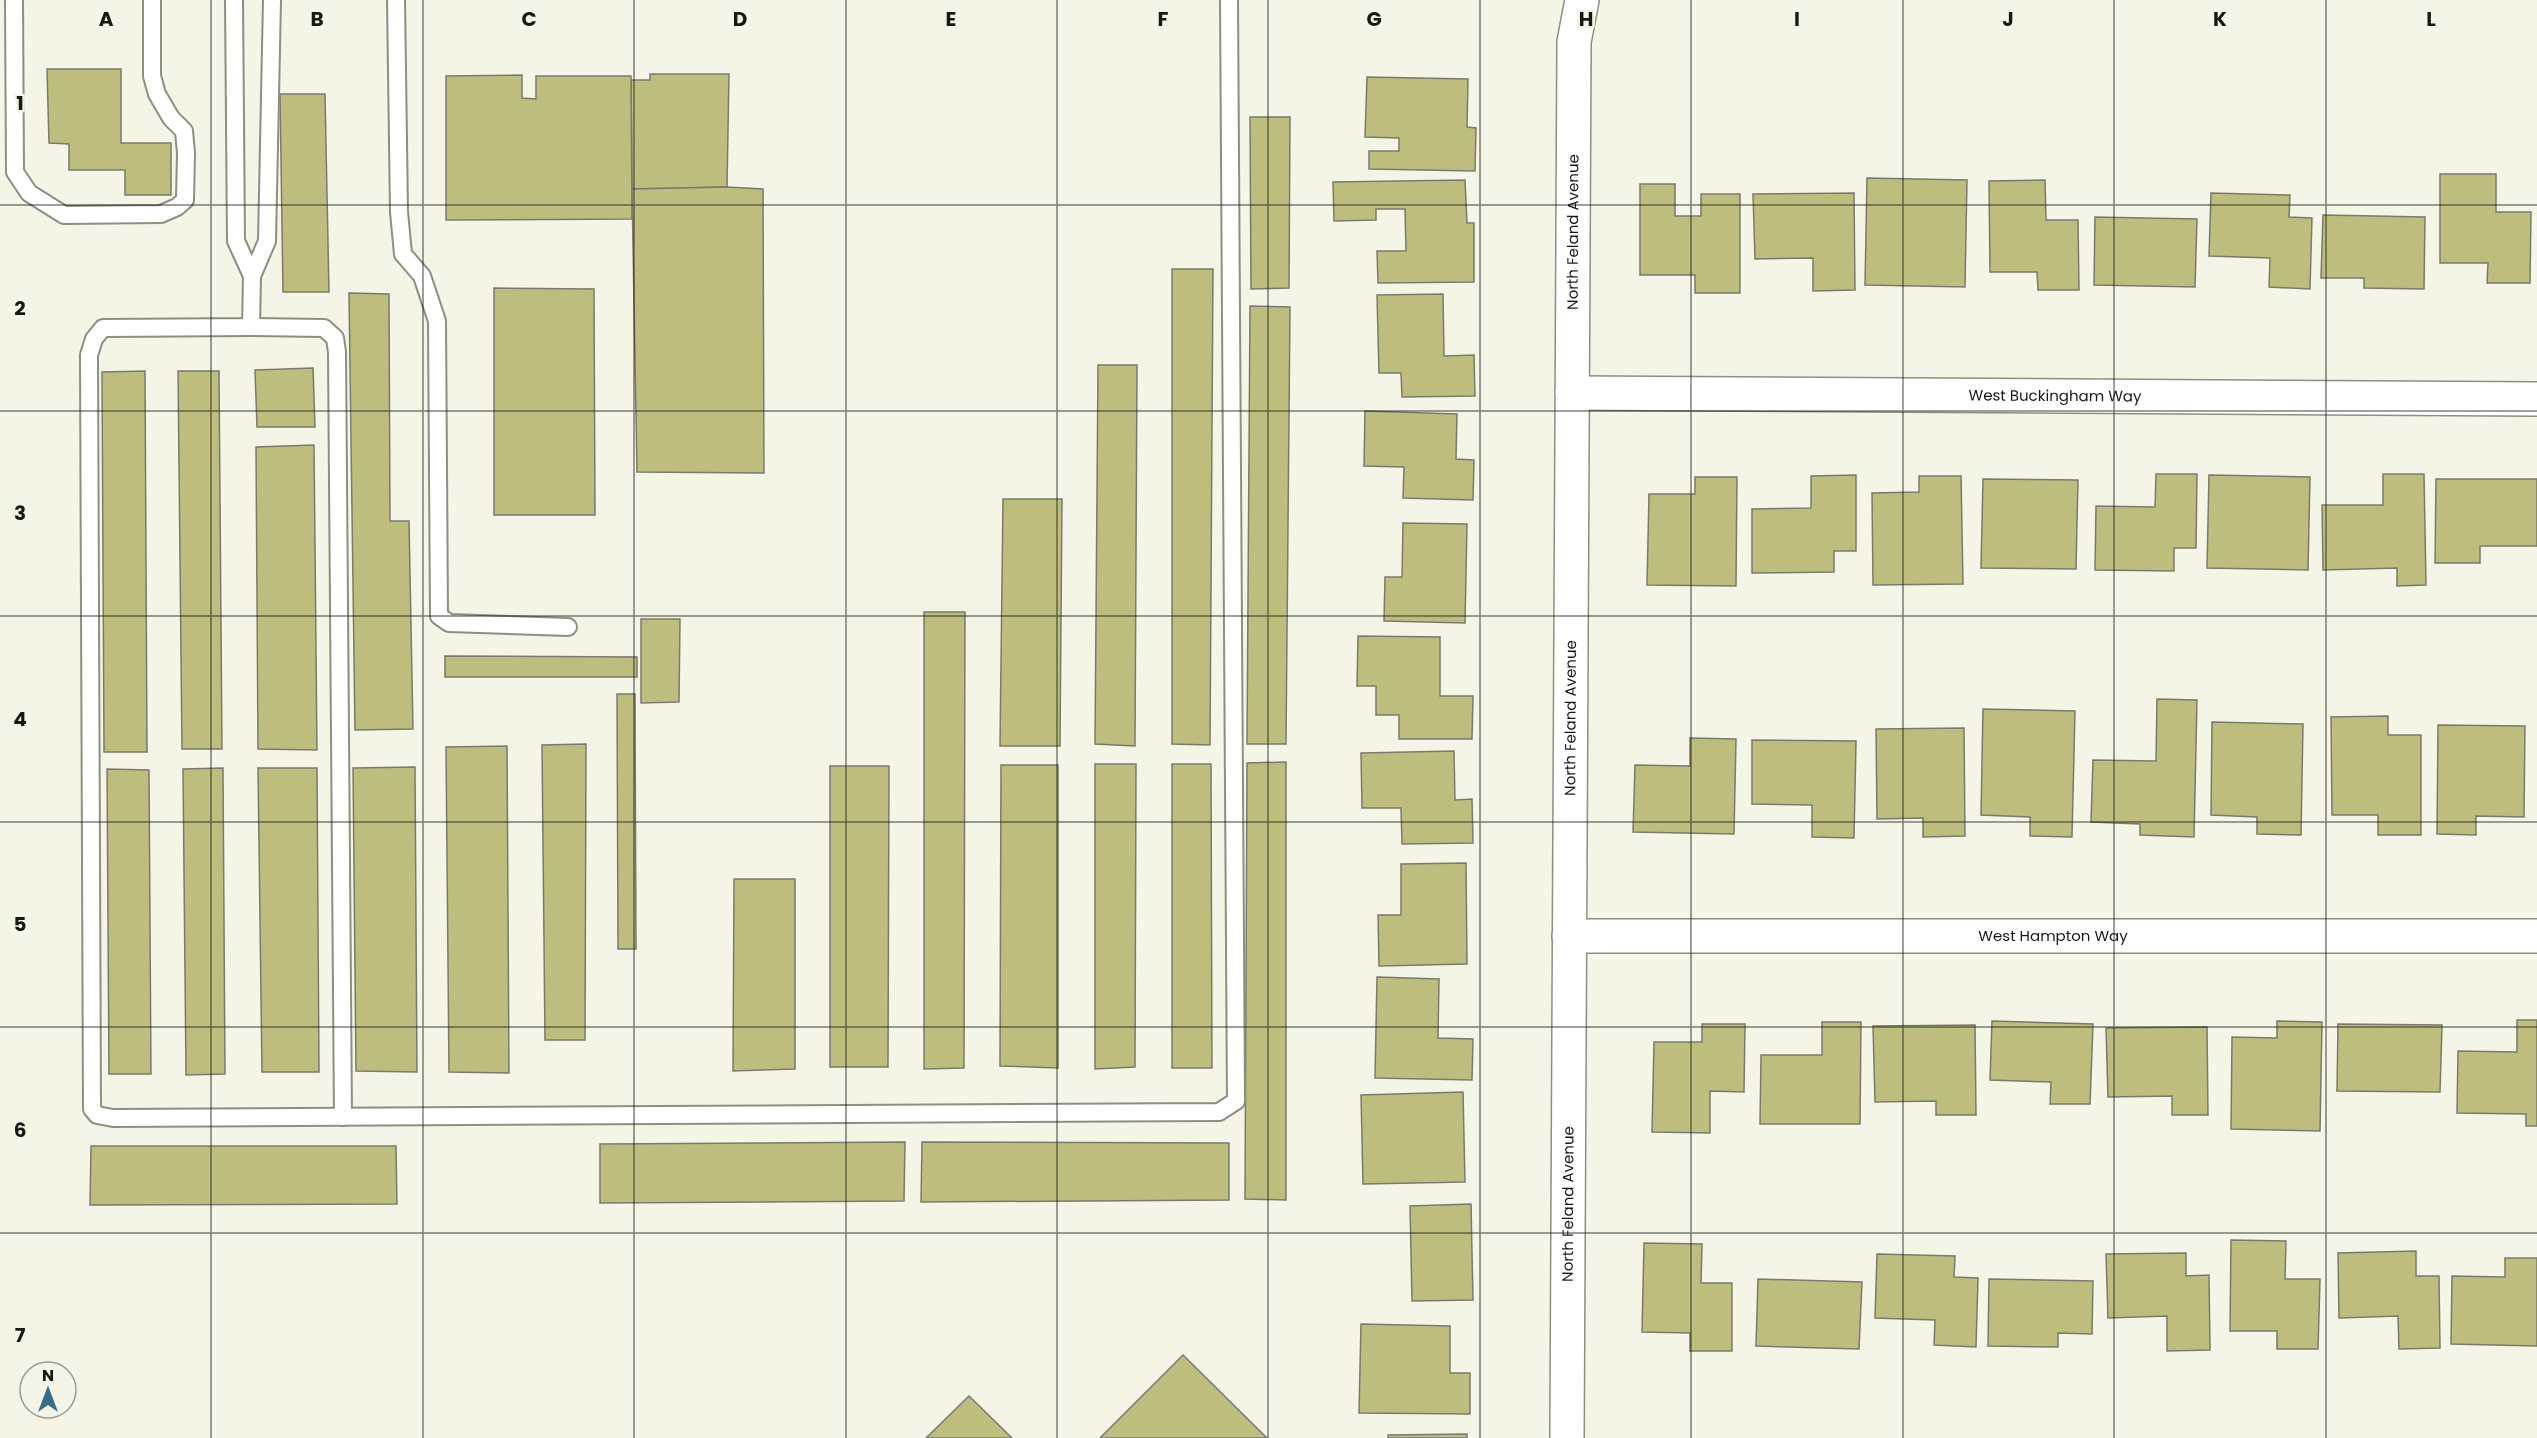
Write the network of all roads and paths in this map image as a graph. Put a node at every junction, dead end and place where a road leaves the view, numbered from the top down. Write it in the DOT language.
graph roads {
  1 [pos="14,0"];
  2 [pos="152,0"];
  3 [pos="234,0"];
  4 [pos="272,0"];
  5 [pos="396,0"];
  6 [pos="1229,0"];
  7 [pos="1582,0"];
  8 [pos="252,276"];
  9 [pos="251,327"];
  10 [pos="1572,393"];
  11 [pos="2537,399"];
  12 [pos="568,627"];
  13 [pos="1569,936"];
  14 [pos="2537,936"];
  15 [pos="343,1117"];
  16 [pos="1567,1438"];
  1 -- 2 [label="lane"];
  3 -- 8 [label="lane"];
  4 -- 8 [label="lane"];
  5 -- 12 [label="lane"];
  6 -- 15 [label="lane"];
  7 -- 10 [label="street, North Feland Avenue"];
  8 -- 9 [label="lane"];
  9 -- 15 [label="lane"];
  9 -- 15 [label="lane"];
  10 -- 11 [label="street, West Buckingham Way"];
  10 -- 13 [label="street, North Feland Avenue"];
  13 -- 14 [label="street, West Hampton Way"];
  13 -- 16 [label="street, North Feland Avenue"];
}
